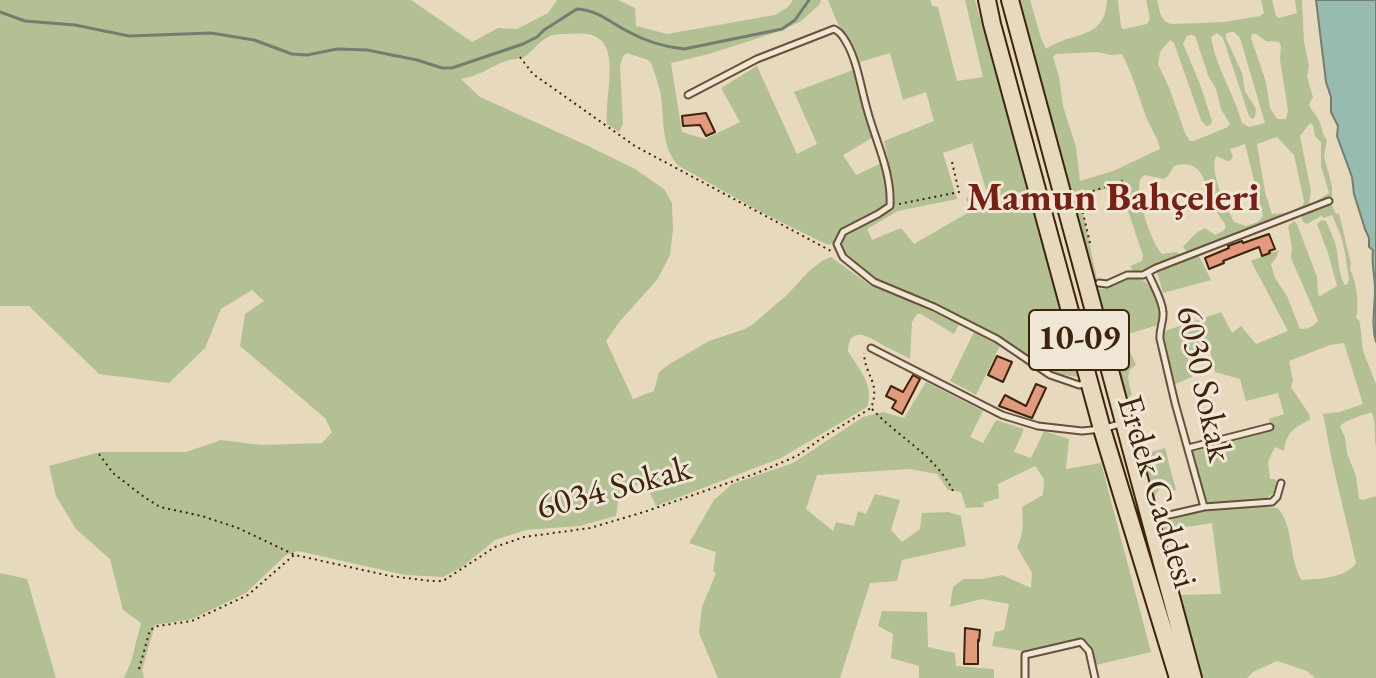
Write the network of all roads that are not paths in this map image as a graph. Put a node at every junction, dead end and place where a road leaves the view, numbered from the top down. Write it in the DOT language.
graph roads {
  1 [pos="987,0"];
  2 [pos="1010,0"];
  3 [pos="688,95"];
  4 [pos="1329,201"];
  5 [pos="1148,273"];
  6 [pos="1099,283"];
  7 [pos="871,348"];
  8 [pos="1090,384"];
  9 [pos="1125,423"];
  10 [pos="1270,427"];
  11 [pos="1102,429"];
  12 [pos="1188,448"];
  13 [pos="1281,483"];
  14 [pos="1204,507"];
  15 [pos="1151,519"];
  16 [pos="1025,678"];
  17 [pos="1095,678"];
  18 [pos="1178,678"];
  19 [pos="1193,678"];
  1 -- 8 [label="main road, Erdek Caddesi / 10-09"];
  2 -- 9 [label="main road, Erdek Caddesi / 10-09"];
  3 -- 8 [label="lane"];
  4 -- 5 [label="lane"];
  5 -- 6 [label="lane"];
  5 -- 12 [label="lane, 6030 Sokak"];
  7 -- 11 [label="lane"];
  8 -- 11 [label="main road, Erdek Caddesi / 10-09"];
  9 -- 11 [label="lane"];
  9 -- 15 [label="main road, Erdek Caddesi / 10-09"];
  10 -- 12 [label="lane"];
  11 -- 18 [label="main road, Erdek Caddesi / 10-09"];
  12 -- 14 [label="lane, 6030 Sokak"];
  13 -- 14 [label="lane"];
  14 -- 15 [label="lane"];
  15 -- 19 [label="main road, Erdek Caddesi / 10-09"];
  16 -- 17 [label="lane"];
}
